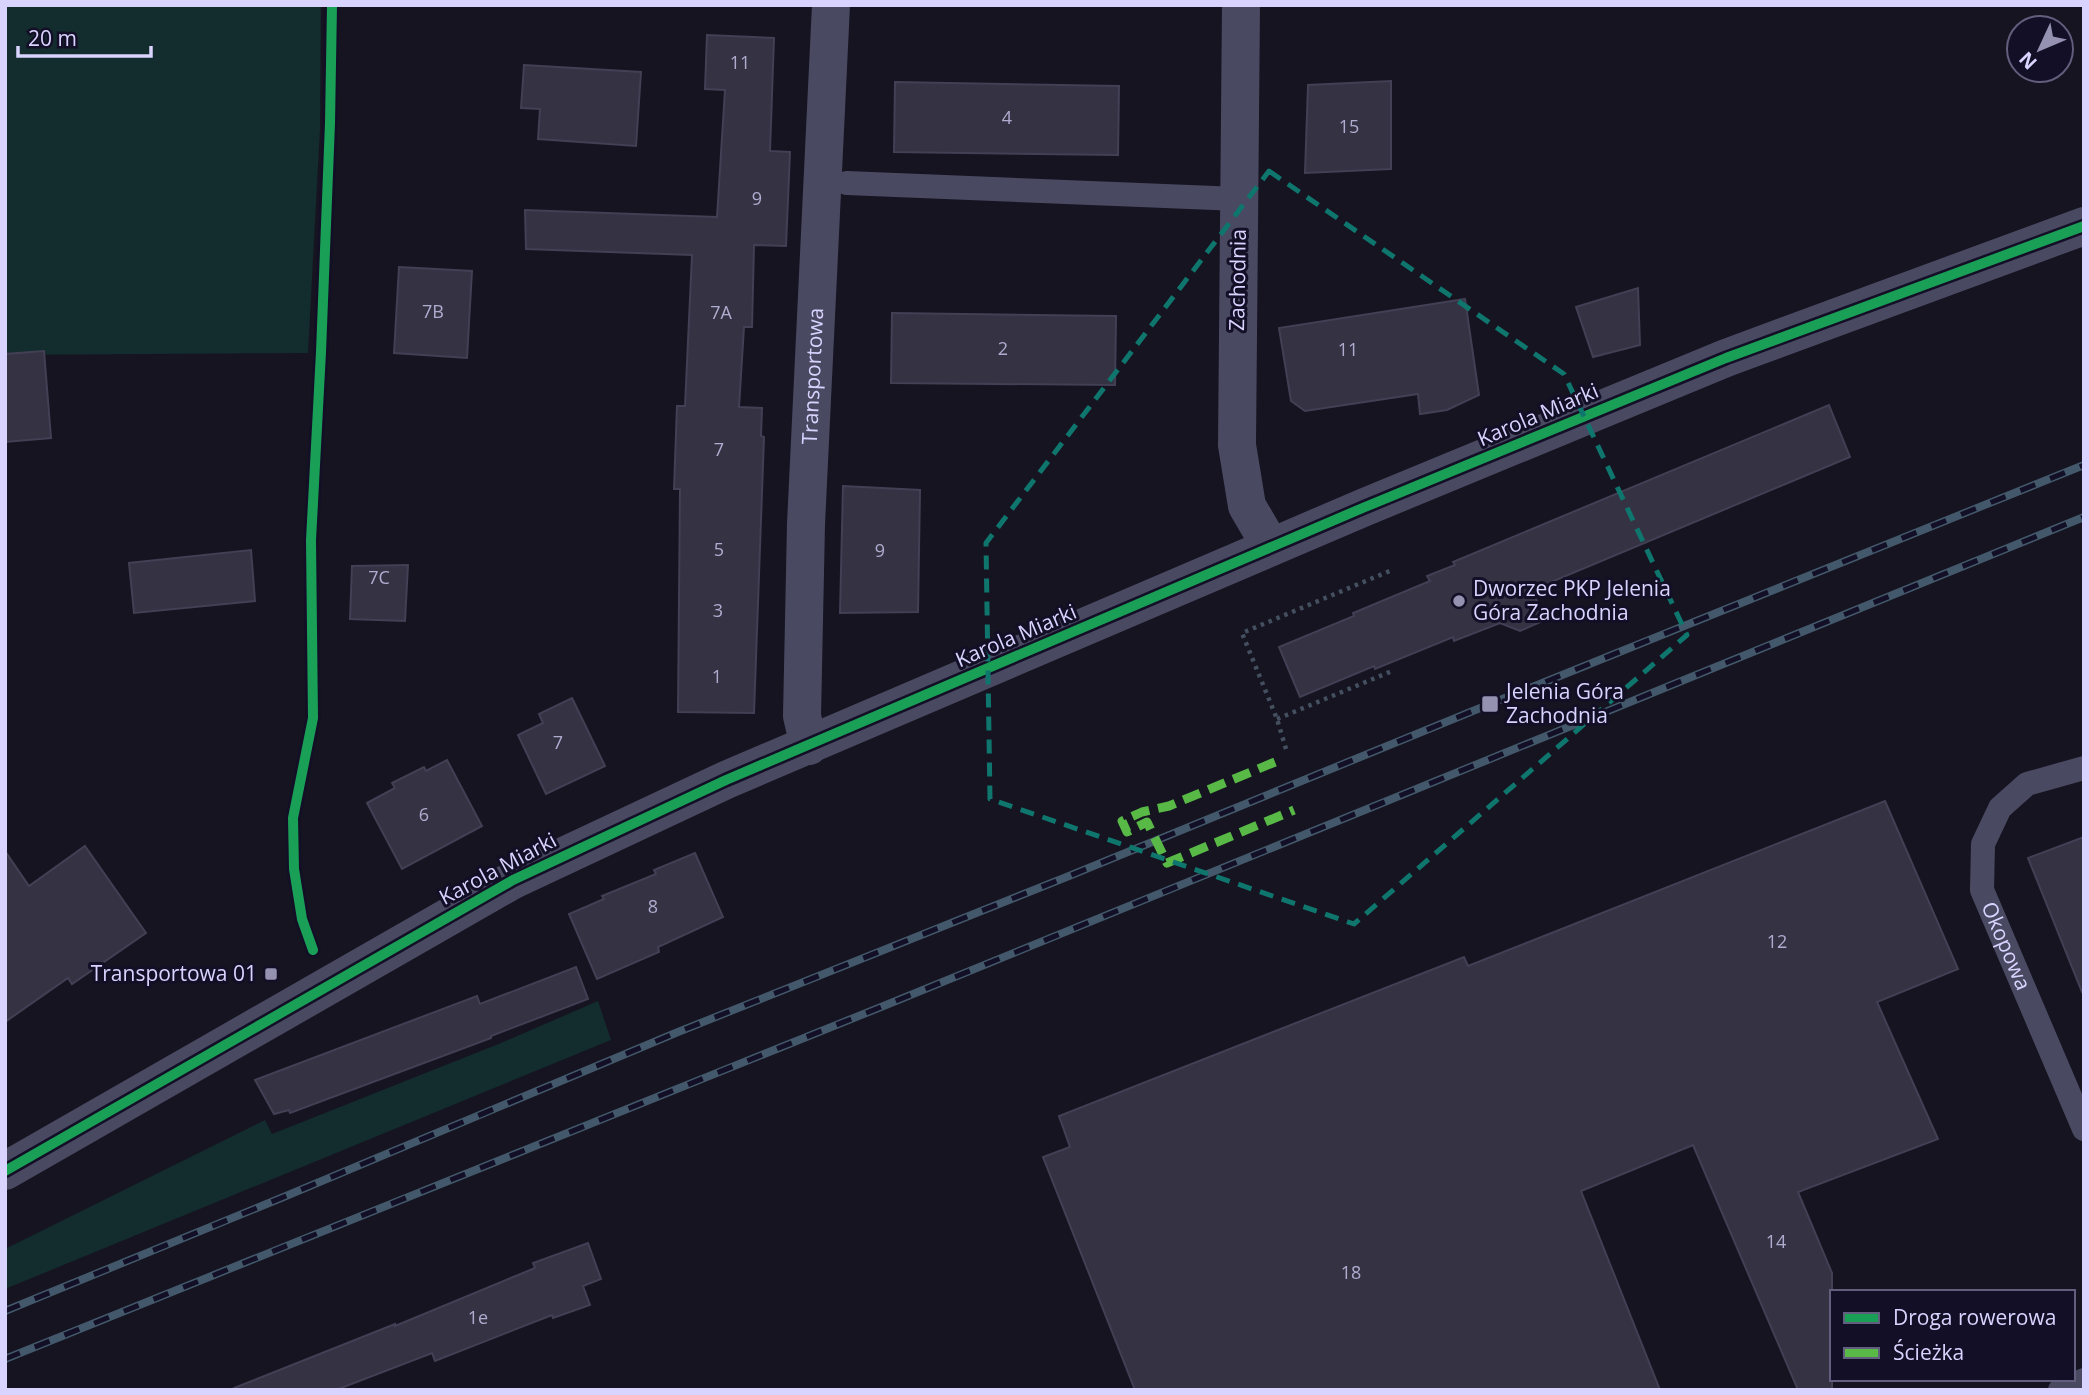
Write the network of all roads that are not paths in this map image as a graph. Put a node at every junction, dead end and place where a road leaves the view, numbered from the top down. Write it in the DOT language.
graph roads {
  1 [pos="831,5"];
  2 [pos="1241,5"];
  3 [pos="847,183"];
  4 [pos="1239,200"];
  5 [pos="2084,226"];
  6 [pos="1271,547"];
  7 [pos="809,746"];
  8 [pos="2084,768"];
  9 [pos="2084,1129"];
  10 [pos="5,1171"];
  11 [pos="2084,1380"];
  12 [pos="2060,1390"];
  1 -- 7 [label="street, Transportowa"];
  2 -- 4 [label="street, Zachodnia"];
  3 -- 4 [label="lane"];
  4 -- 6 [label="street, Zachodnia"];
  5 -- 6 [label="street, Karola Miarki"];
  6 -- 7 [label="street, Karola Miarki"];
  7 -- 10 [label="street, Karola Miarki"];
  8 -- 9 [label="lane, Okopowa"];
  11 -- 12 [label="lane"];
}
